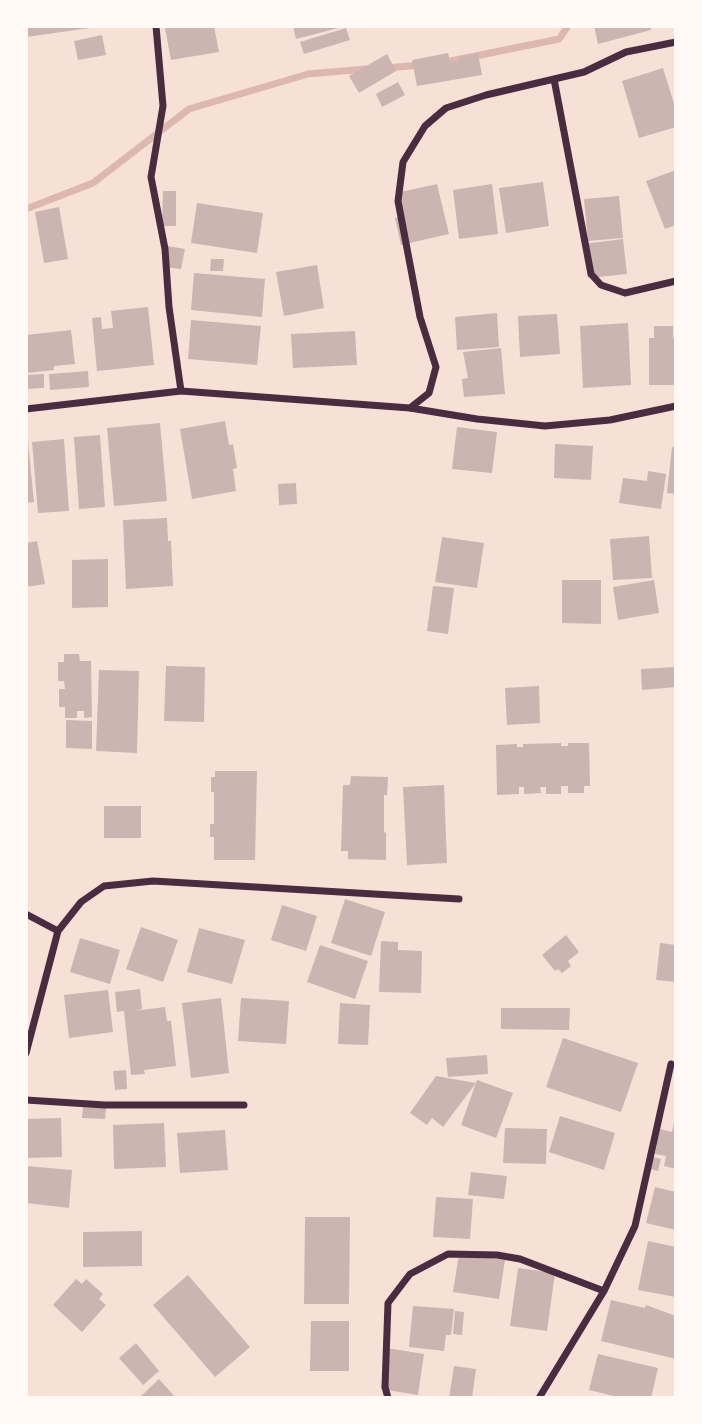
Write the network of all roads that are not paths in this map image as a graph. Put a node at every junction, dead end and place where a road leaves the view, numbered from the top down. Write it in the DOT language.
graph roads {
  1 [pos="156,26"];
  2 [pos="676,42"];
  3 [pos="554,79"];
  4 [pos="676,281"];
  5 [pos="181,391"];
  6 [pos="676,406"];
  7 [pos="410,408"];
  8 [pos="26,409"];
  9 [pos="459,898"];
  10 [pos="26,914"];
  11 [pos="58,931"];
  12 [pos="26,1053"];
  13 [pos="671,1064"];
  14 [pos="26,1100"];
  15 [pos="244,1105"];
  16 [pos="604,1291"];
  17 [pos="388,1398"];
  18 [pos="540,1398"];
  1 -- 5 [label="street"];
  2 -- 3 [label="street"];
  3 -- 4 [label="street"];
  3 -- 7 [label="street"];
  5 -- 7 [label="street"];
  5 -- 8 [label="street"];
  6 -- 7 [label="street"];
  9 -- 11 [label="street"];
  10 -- 11 [label="street"];
  11 -- 12 [label="street"];
  13 -- 16 [label="street"];
  14 -- 15 [label="street"];
  16 -- 17 [label="street"];
  16 -- 18 [label="street"];
}
